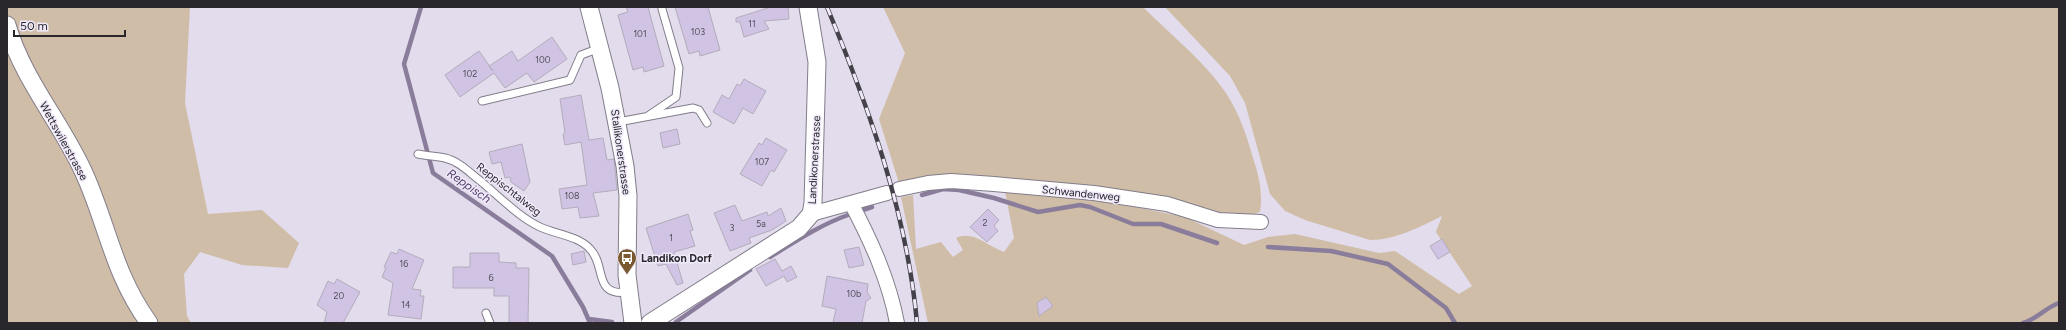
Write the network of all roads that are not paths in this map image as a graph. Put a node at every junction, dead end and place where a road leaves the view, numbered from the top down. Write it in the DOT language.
graph roads {
  1 [pos="589,7"];
  2 [pos="808,7"];
  3 [pos="662,10"];
  4 [pos="7,25"];
  5 [pos="600,48"];
  6 [pos="482,101"];
  7 [pos="648,116"];
  8 [pos="618,122"];
  9 [pos="707,123"];
  10 [pos="418,154"];
  11 [pos="851,202"];
  12 [pos="811,214"];
  13 [pos="1261,222"];
  14 [pos="629,292"];
  15 [pos="486,313"];
  16 [pos="149,323"];
  17 [pos="490,323"];
  18 [pos="633,323"];
  19 [pos="650,323"];
  20 [pos="897,323"];
  1 -- 5 [label="street, Stallikonerstrasse"];
  2 -- 12 [label="street, Landikonerstrasse"];
  3 -- 7 [label="lane"];
  4 -- 16 [label="street, Wettswilerstrasse"];
  5 -- 6 [label="lane"];
  5 -- 8 [label="street, Stallikonerstrasse"];
  7 -- 8 [label="lane"];
  7 -- 9 [label="lane"];
  8 -- 14 [label="street, Stallikonerstrasse"];
  10 -- 14 [label="lane, Reppischtalweg"];
  11 -- 12 [label="street, Schwandenweg"];
  11 -- 13 [label="street, Schwandenweg"];
  11 -- 20 [label="street"];
  12 -- 19 [label="street, Landikonerstrasse"];
  14 -- 18 [label="street, Stallikonerstrasse"];
  15 -- 17 [label="lane"];
}
